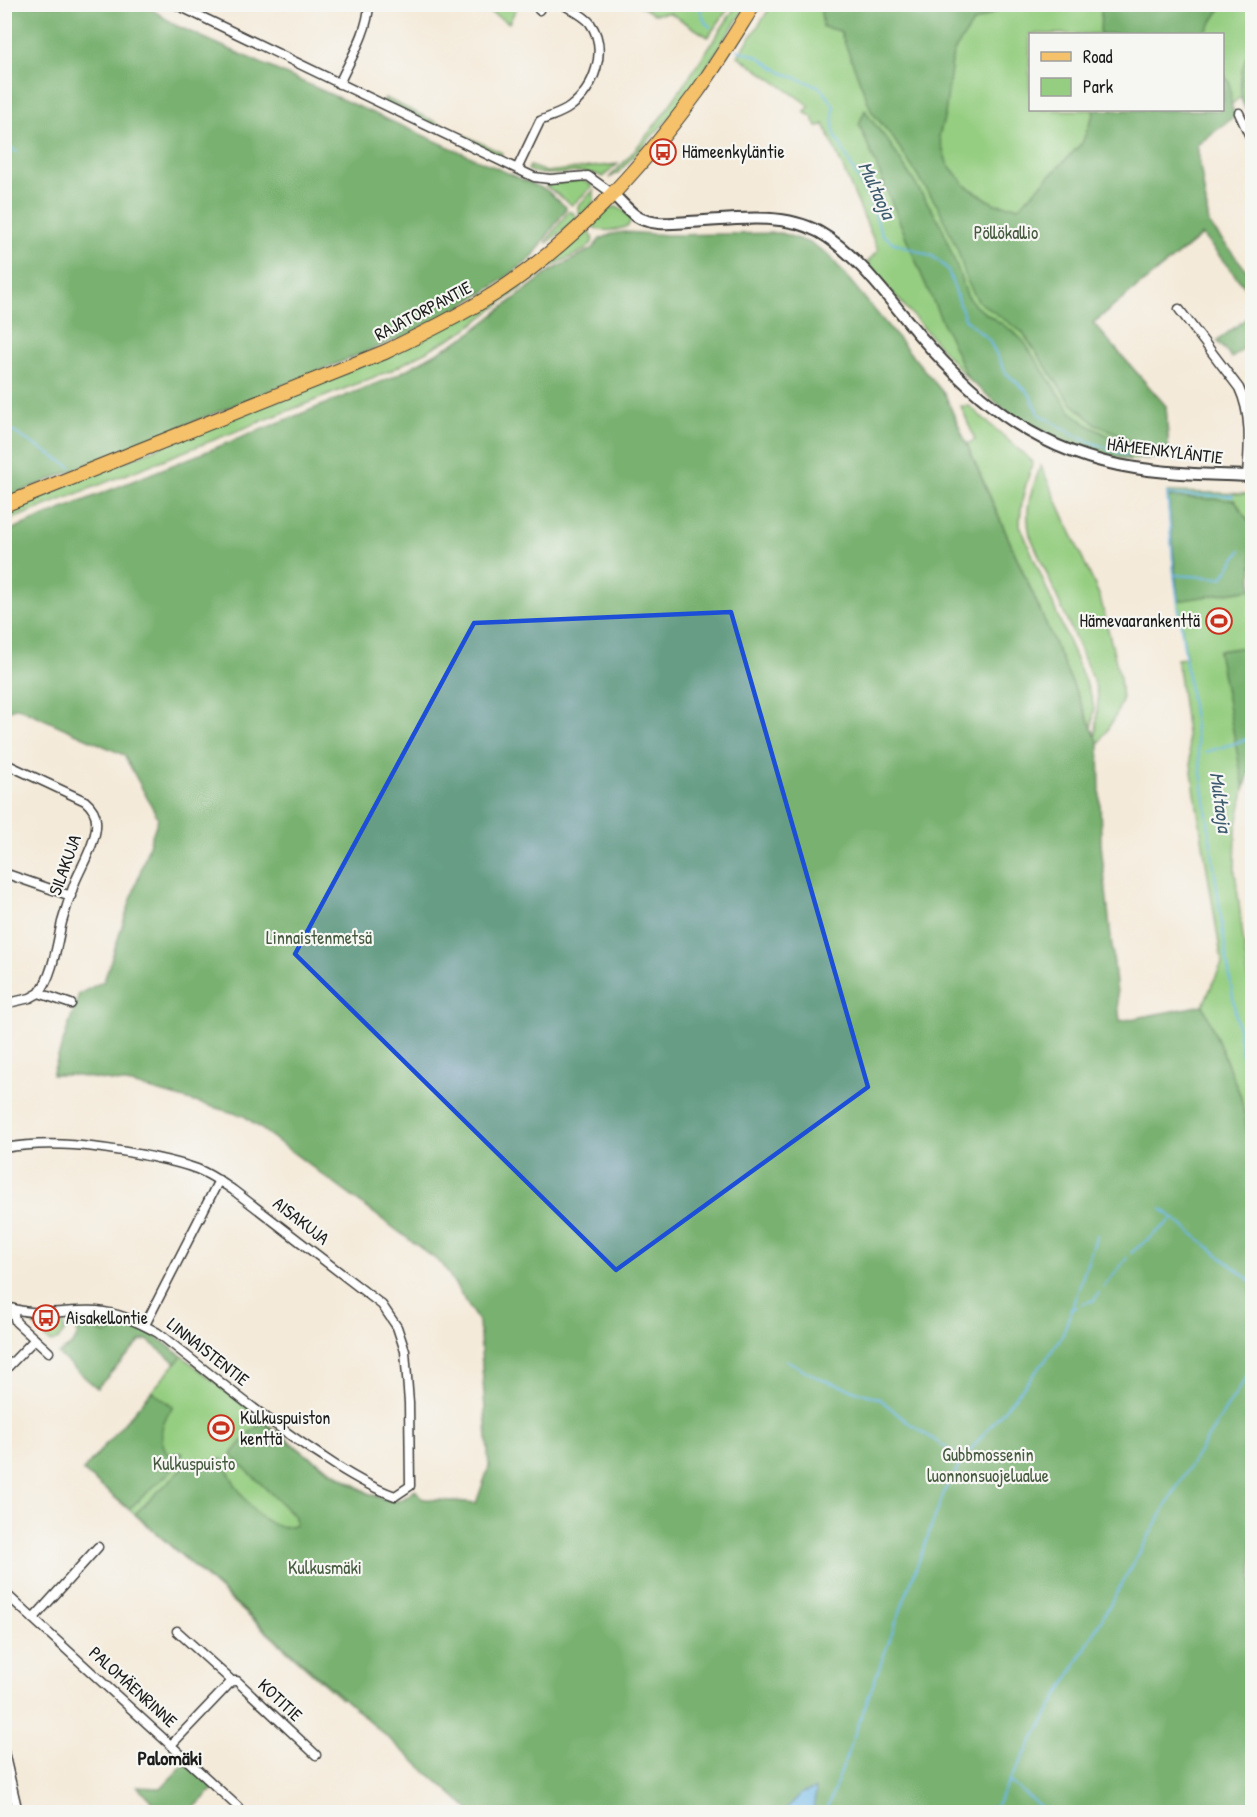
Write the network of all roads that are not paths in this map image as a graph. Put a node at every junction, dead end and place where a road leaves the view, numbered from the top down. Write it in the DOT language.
graph roads {
  1 [pos="175,4"];
  2 [pos="369,4"];
  3 [pos="562,4"];
  4 [pos="754,4"];
  5 [pos="339,84"];
  6 [pos="1239,113"];
  7 [pos="1252,141"];
  8 [pos="517,169"];
  9 [pos="613,194"];
  10 [pos="1179,309"];
  11 [pos="1250,476"];
  12 [pos="4,505"];
  13 [pos="4,763"];
  14 [pos="4,873"];
  15 [pos="71,896"];
  16 [pos="39,993"];
  17 [pos="4,1004"];
  18 [pos="71,1004"];
  19 [pos="4,1148"];
  20 [pos="219,1180"];
  21 [pos="8,1307"];
  22 [pos="145,1325"];
  23 [pos="35,1339"];
  24 [pos="49,1352"];
  25 [pos="4,1371"];
  26 [pos="403,1491"];
  27 [pos="98,1547"];
  28 [pos="4,1592"];
  29 [pos="33,1619"];
  30 [pos="177,1631"];
  31 [pos="232,1681"];
  32 [pos="172,1744"];
  33 [pos="4,1752"];
  34 [pos="316,1755"];
  35 [pos="238,1807"];
  36 [pos="18,1812"];
  1 -- 5 [label="street, HÄMEENKYLÄNTIE"];
  2 -- 5 [label="street"];
  3 -- 8 [label="street"];
  4 -- 9 [label="main road, RAJATORPANTIE"];
  5 -- 8 [label="street, HÄMEENKYLÄNTIE"];
  6 -- 7 [label="street"];
  8 -- 9 [label="street, HÄMEENKYLÄNTIE"];
  9 -- 11 [label="street, HÄMEENKYLÄNTIE"];
  9 -- 12 [label="main road, RAJATORPANTIE"];
  10 -- 11 [label="street"];
  13 -- 15 [label="street, SILAKUJA"];
  14 -- 15 [label="street"];
  15 -- 16 [label="street, SILAKUJA"];
  16 -- 17 [label="street"];
  16 -- 18 [label="street"];
  19 -- 20 [label="street, AISAKUJA"];
  20 -- 22 [label="street"];
  20 -- 26 [label="street, AISAKUJA"];
  21 -- 22 [label="street, LINNAISTENTIE"];
  21 -- 23 [label="street"];
  22 -- 26 [label="street, LINNAISTENTIE"];
  23 -- 24 [label="street"];
  23 -- 25 [label="street"];
  27 -- 29 [label="street"];
  28 -- 29 [label="street, PALOMÄENRINNE"];
  29 -- 32 [label="street, PALOMÄENRINNE"];
  30 -- 31 [label="street"];
  31 -- 32 [label="street, KOTITIE"];
  31 -- 34 [label="street, KOTITIE"];
  32 -- 35 [label="street, PALOMÄENRINNE"];
  33 -- 36 [label="street"];
}
